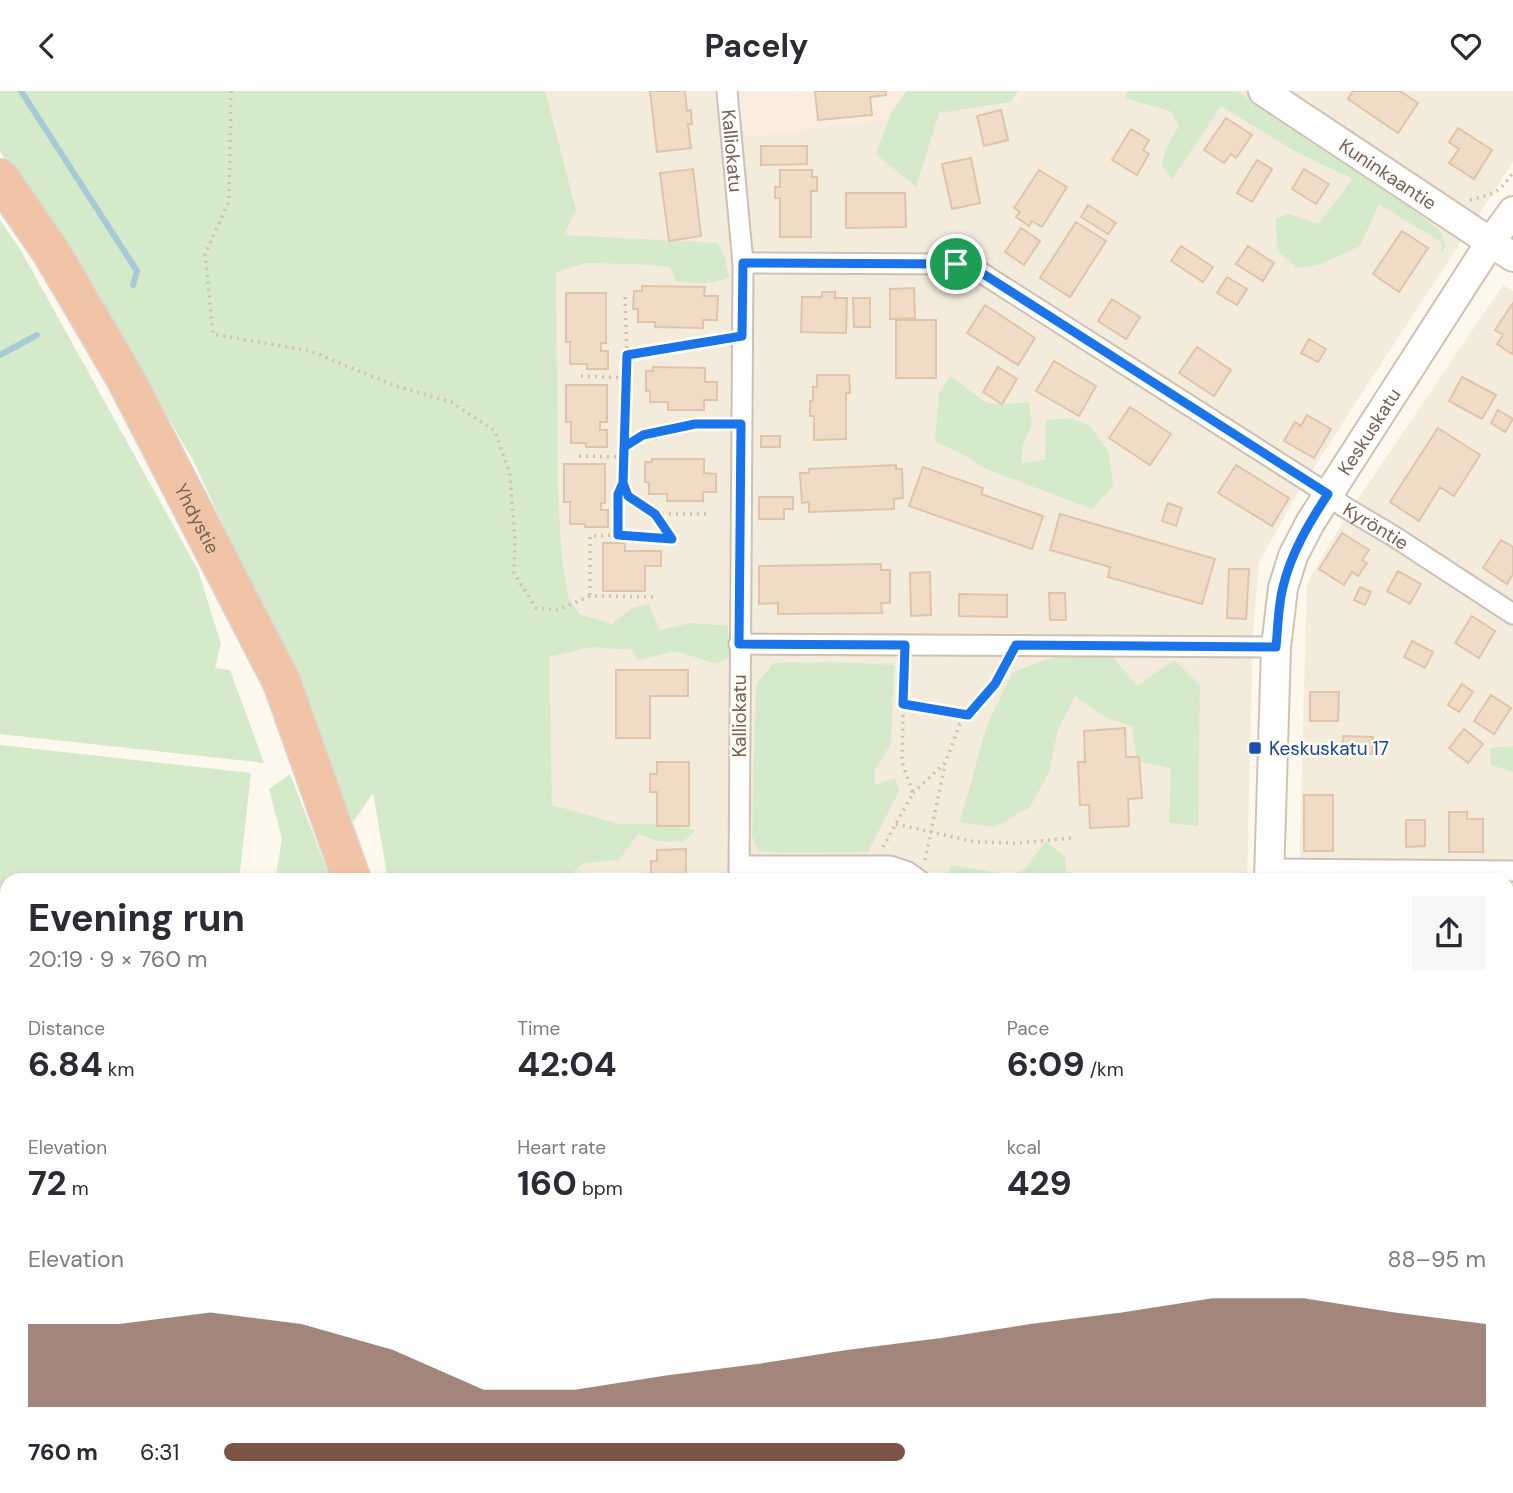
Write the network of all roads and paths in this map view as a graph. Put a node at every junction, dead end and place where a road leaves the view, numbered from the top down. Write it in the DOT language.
graph roads {
  1 [pos="231,91"];
  2 [pos="727,91"];
  3 [pos="1262,91"];
  4 [pos="1513,172"];
  5 [pos="0,178"];
  6 [pos="1471,199"];
  7 [pos="1513,211"];
  8 [pos="1501,250"];
  9 [pos="743,263"];
  10 [pos="625,297"];
  11 [pos="742,336"];
  12 [pos="627,355"];
  13 [pos="581,376"];
  14 [pos="627,378"];
  15 [pos="741,424"];
  16 [pos="624,447"];
  17 [pos="579,456"];
  18 [pos="624,457"];
  19 [pos="623,483"];
  20 [pos="1328,494"];
  21 [pos="655,514"];
  22 [pos="706,514"];
  23 [pos="618,535"];
  24 [pos="590,596"];
  25 [pos="656,597"];
  26 [pos="1513,614"];
  27 [pos="739,644"];
  28 [pos="905,645"];
  29 [pos="1016,645"];
  30 [pos="1276,647"];
  31 [pos="903,704"];
  32 [pos="968,715"];
  33 [pos="945,763"];
  34 [pos="913,793"];
  35 [pos="896,824"];
  36 [pos="930,832"];
  37 [pos="1071,838"];
  38 [pos="873,866"];
  39 [pos="1513,871"];
  40 [pos="350,873"];
  41 [pos="739,873"];
  42 [pos="914,873"];
  43 [pos="921,873"];
  44 [pos="1269,873"];
  45 [pos="1391,873"];
  1 -- 24 [label="path"];
  2 -- 9 [label="street, Kalliokatu"];
  3 -- 8 [label="street, Kuninkaantie"];
  4 -- 6 [label="path"];
  5 -- 40 [label="highway, Yhdystie"];
  7 -- 8 [label="street, Keskuskatu"];
  8 -- 20 [label="street, Keskuskatu"];
  9 -- 11 [label="street, Kalliokatu"];
  9 -- 20 [label="street, Kyröntie"];
  10 -- 12 [label="path"];
  11 -- 12 [label="path"];
  11 -- 15 [label="street, Kalliokatu"];
  12 -- 14 [label="path"];
  13 -- 14 [label="path"];
  14 -- 16 [label="path"];
  15 -- 16 [label="path"];
  15 -- 27 [label="street, Kalliokatu"];
  16 -- 18 [label="path"];
  17 -- 18 [label="path"];
  18 -- 19 [label="path"];
  19 -- 21 [label="path"];
  19 -- 23 [label="path"];
  20 -- 26 [label="street, Kyröntie"];
  20 -- 30 [label="street, Keskuskatu"];
  21 -- 22 [label="path"];
  21 -- 23 [label="path"];
  23 -- 24 [label="path"];
  24 -- 25 [label="path"];
  27 -- 28 [label="street"];
  27 -- 41 [label="street, Kalliokatu"];
  28 -- 29 [label="street"];
  28 -- 31 [label="path"];
  29 -- 30 [label="street"];
  29 -- 32 [label="path"];
  30 -- 44 [label="street, Keskuskatu"];
  31 -- 32 [label="path"];
  31 -- 34 [label="path"];
  32 -- 33 [label="path"];
  33 -- 34 [label="path"];
  33 -- 36 [label="path"];
  34 -- 35 [label="path"];
  35 -- 36 [label="path"];
  35 -- 38 [label="path"];
  36 -- 37 [label="path"];
  36 -- 43 [label="path"];
  38 -- 41 [label="street"];
  38 -- 42 [label="street"];
  39 -- 45 [label="street"];
}
